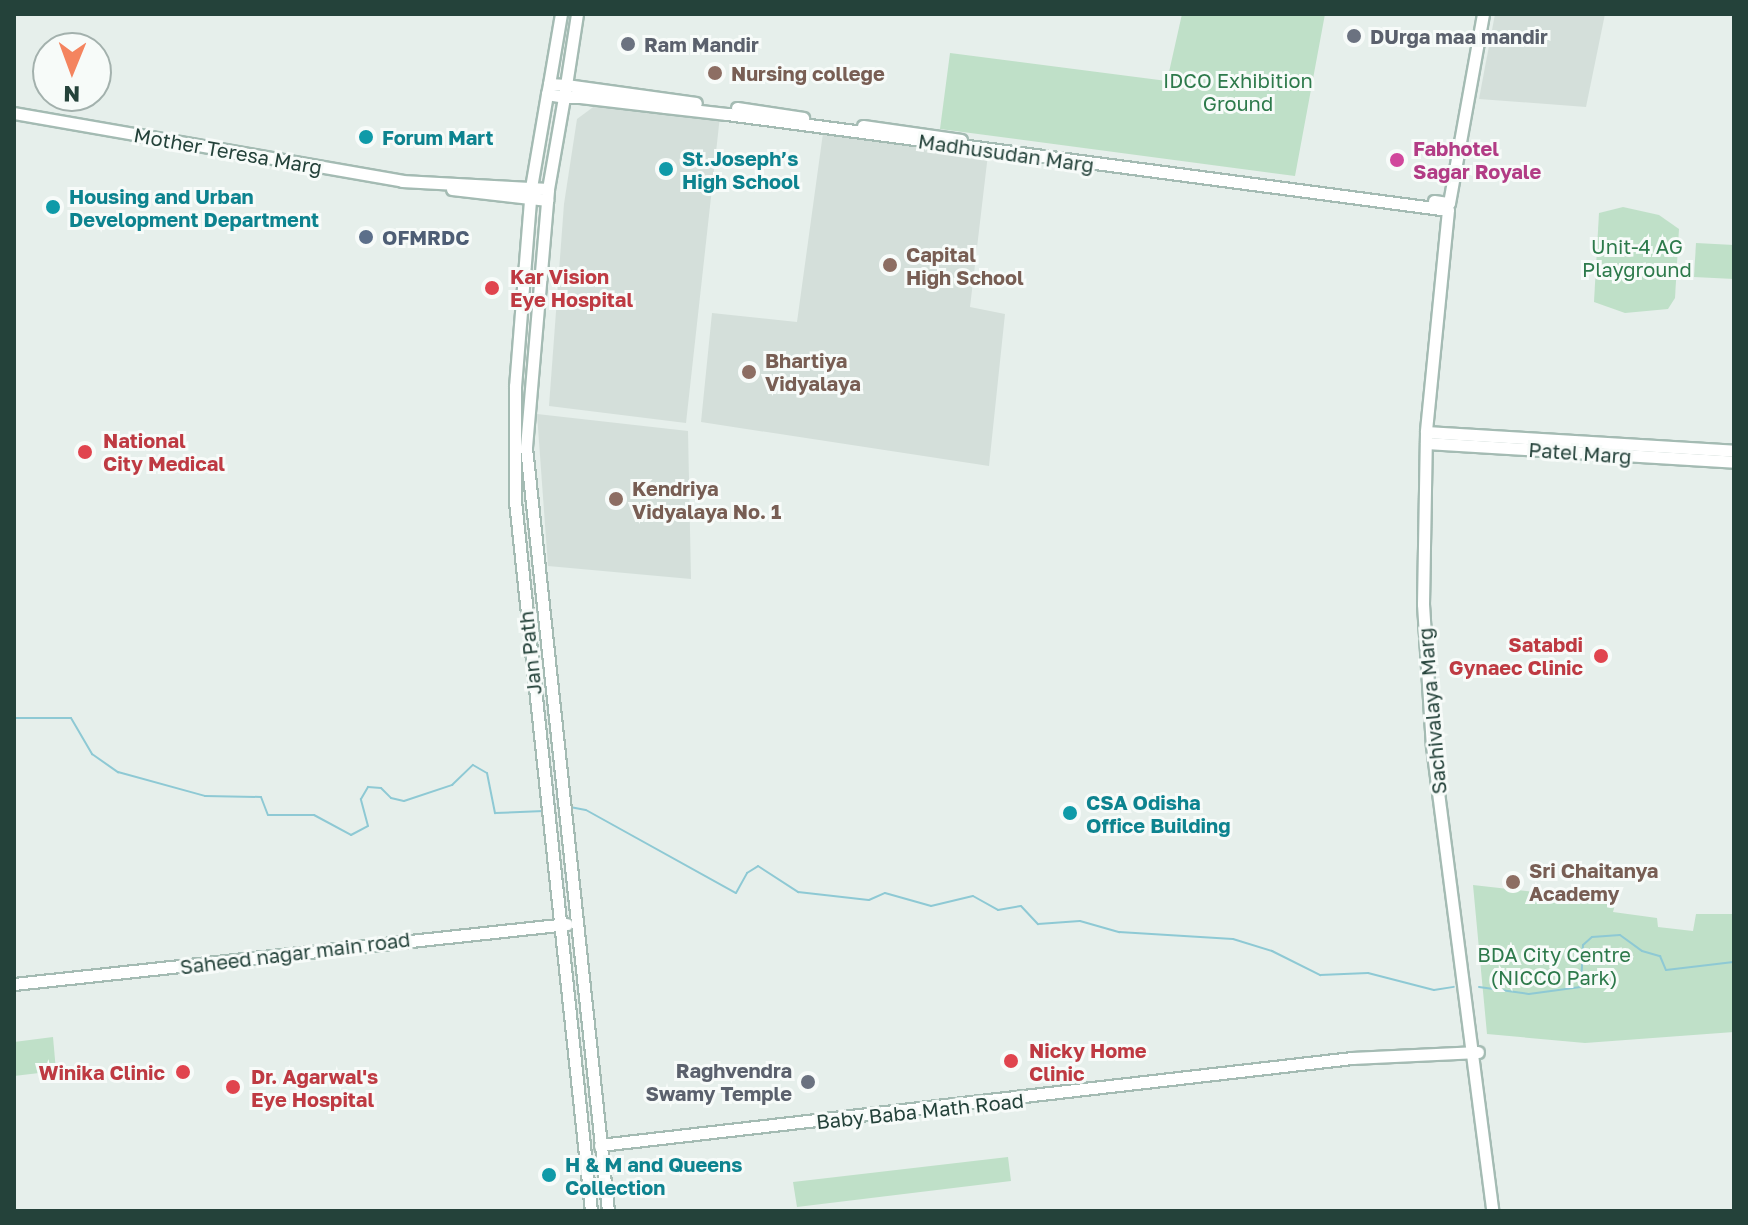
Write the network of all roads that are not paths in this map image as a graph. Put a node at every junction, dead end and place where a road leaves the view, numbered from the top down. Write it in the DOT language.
graph roads {
  1 [pos="561,14"];
  2 [pos="577,14"];
  3 [pos="1486,14"];
  4 [pos="548,89"];
  5 [pos="565,91"];
  6 [pos="14,113"];
  7 [pos="531,193"];
  8 [pos="547,194"];
  9 [pos="1452,207"];
  10 [pos="1430,438"];
  11 [pos="1734,451"];
  12 [pos="1734,462"];
  13 [pos="576,924"];
  14 [pos="562,925"];
  15 [pos="14,984"];
  16 [pos="1475,1052"];
  17 [pos="600,1145"];
  18 [pos="591,1211"];
  19 [pos="608,1211"];
  20 [pos="1495,1211"];
  1 -- 4 [label="main road, Jan Path"];
  2 -- 5 [label="main road, Jan Path"];
  3 -- 9 [label="main road, Sachivalaya Marg"];
  4 -- 5 [label="main road, Madhusudan Marg"];
  4 -- 7 [label="main road, Jan Path"];
  5 -- 8 [label="main road, Jan Path"];
  5 -- 9 [label="main road, Madhusudan Marg"];
  6 -- 7 [label="main road, Mother Teresa Marg"];
  7 -- 8 [label="main road, Mother Teresa Marg"];
  7 -- 14 [label="main road, Jan Path"];
  8 -- 13 [label="main road, Jan Path"];
  9 -- 10 [label="main road, Sachivalaya Marg"];
  10 -- 11 [label="main road, Patel Marg"];
  10 -- 12 [label="main road, Patel Marg"];
  10 -- 16 [label="main road, Sachivalaya Marg"];
  13 -- 14 [label="main road, Saheed nagar main road"];
  13 -- 17 [label="main road, Jan Path"];
  14 -- 15 [label="main road, Saheed nagar main road"];
  14 -- 18 [label="main road, Jan Path"];
  16 -- 17 [label="main road, Baby Baba Math Road"];
  16 -- 20 [label="main road, Sachivalaya Marg"];
  17 -- 19 [label="main road, Jan Path"];
}
